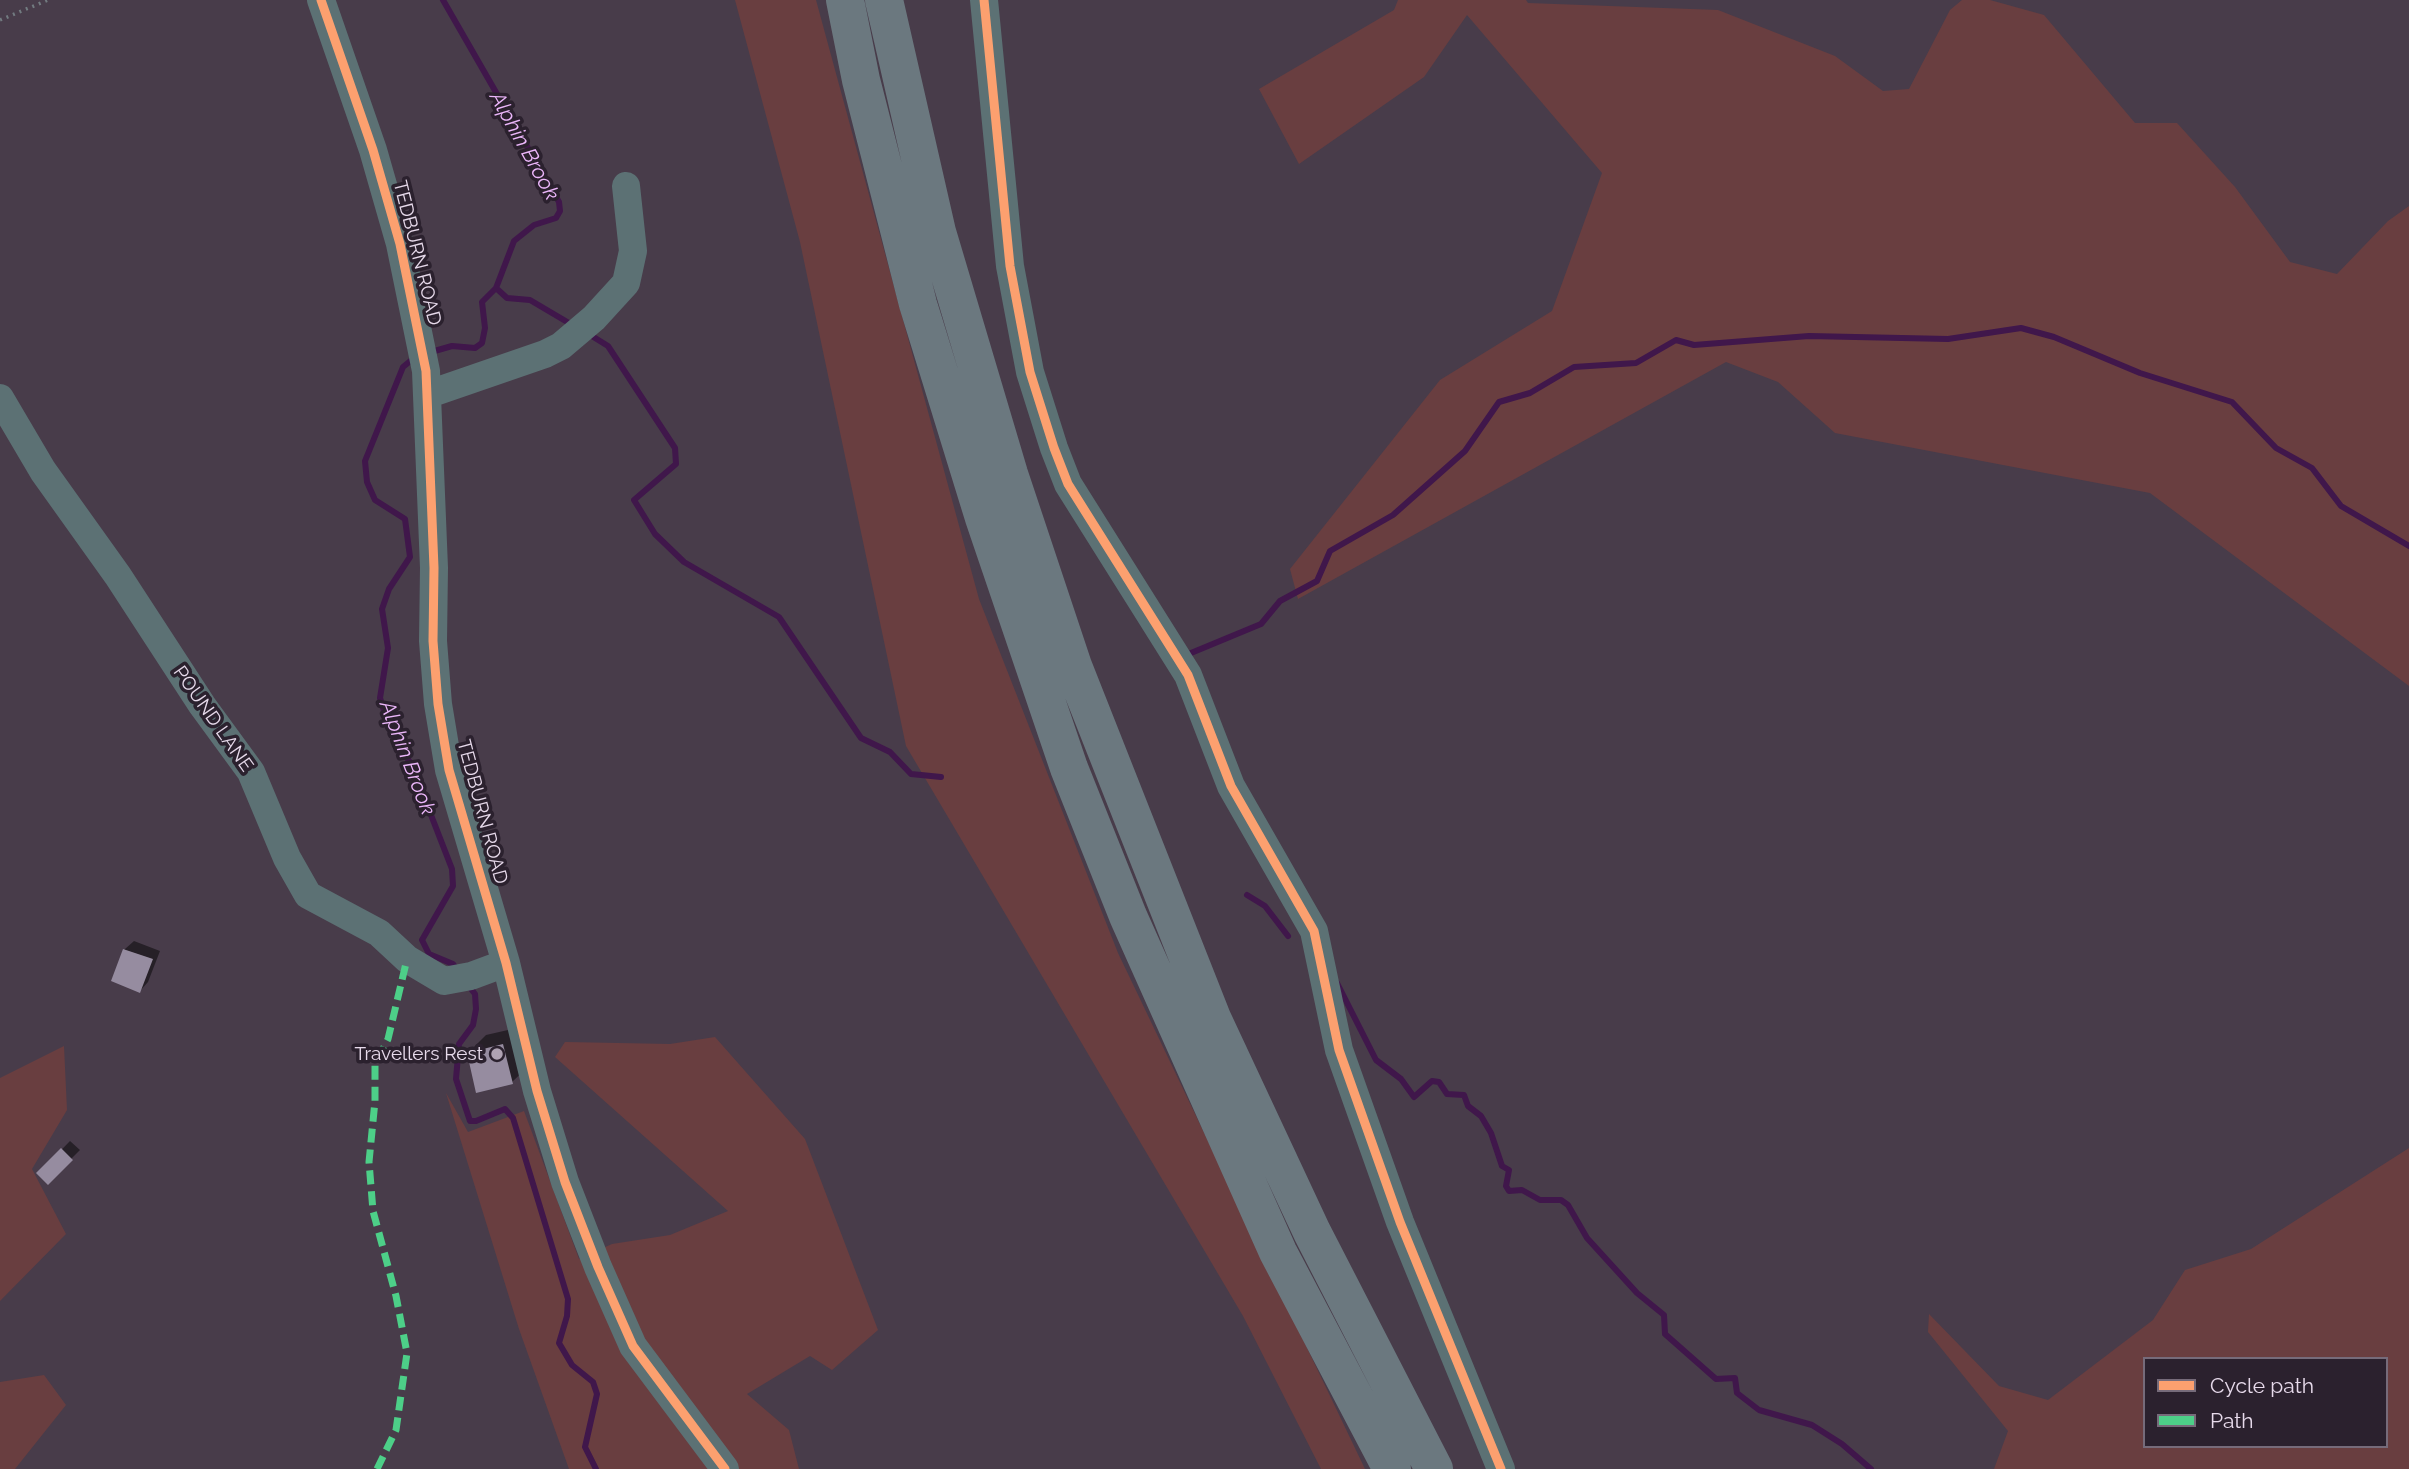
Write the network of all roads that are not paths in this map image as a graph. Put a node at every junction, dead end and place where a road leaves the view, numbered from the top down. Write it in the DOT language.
graph roads {
  1 [pos="321,0"];
  2 [pos="845,0"];
  3 [pos="884,0"];
  4 [pos="984,0"];
  5 [pos="626,186"];
  6 [pos="428,383"];
  7 [pos="0,398"];
  8 [pos="506,963"];
  9 [pos="725,1469"];
  10 [pos="1392,1469"];
  11 [pos="1434,1469"];
  12 [pos="1501,1469"];
  1 -- 6 [label="street, TEDBURN ROAD"];
  2 -- 10 [label="highway"];
  3 -- 11 [label="highway"];
  4 -- 12 [label="street"];
  5 -- 6 [label="street"];
  6 -- 8 [label="street, TEDBURN ROAD"];
  7 -- 8 [label="street, POUND LANE"];
  8 -- 9 [label="street, TEDBURN ROAD"];
}
